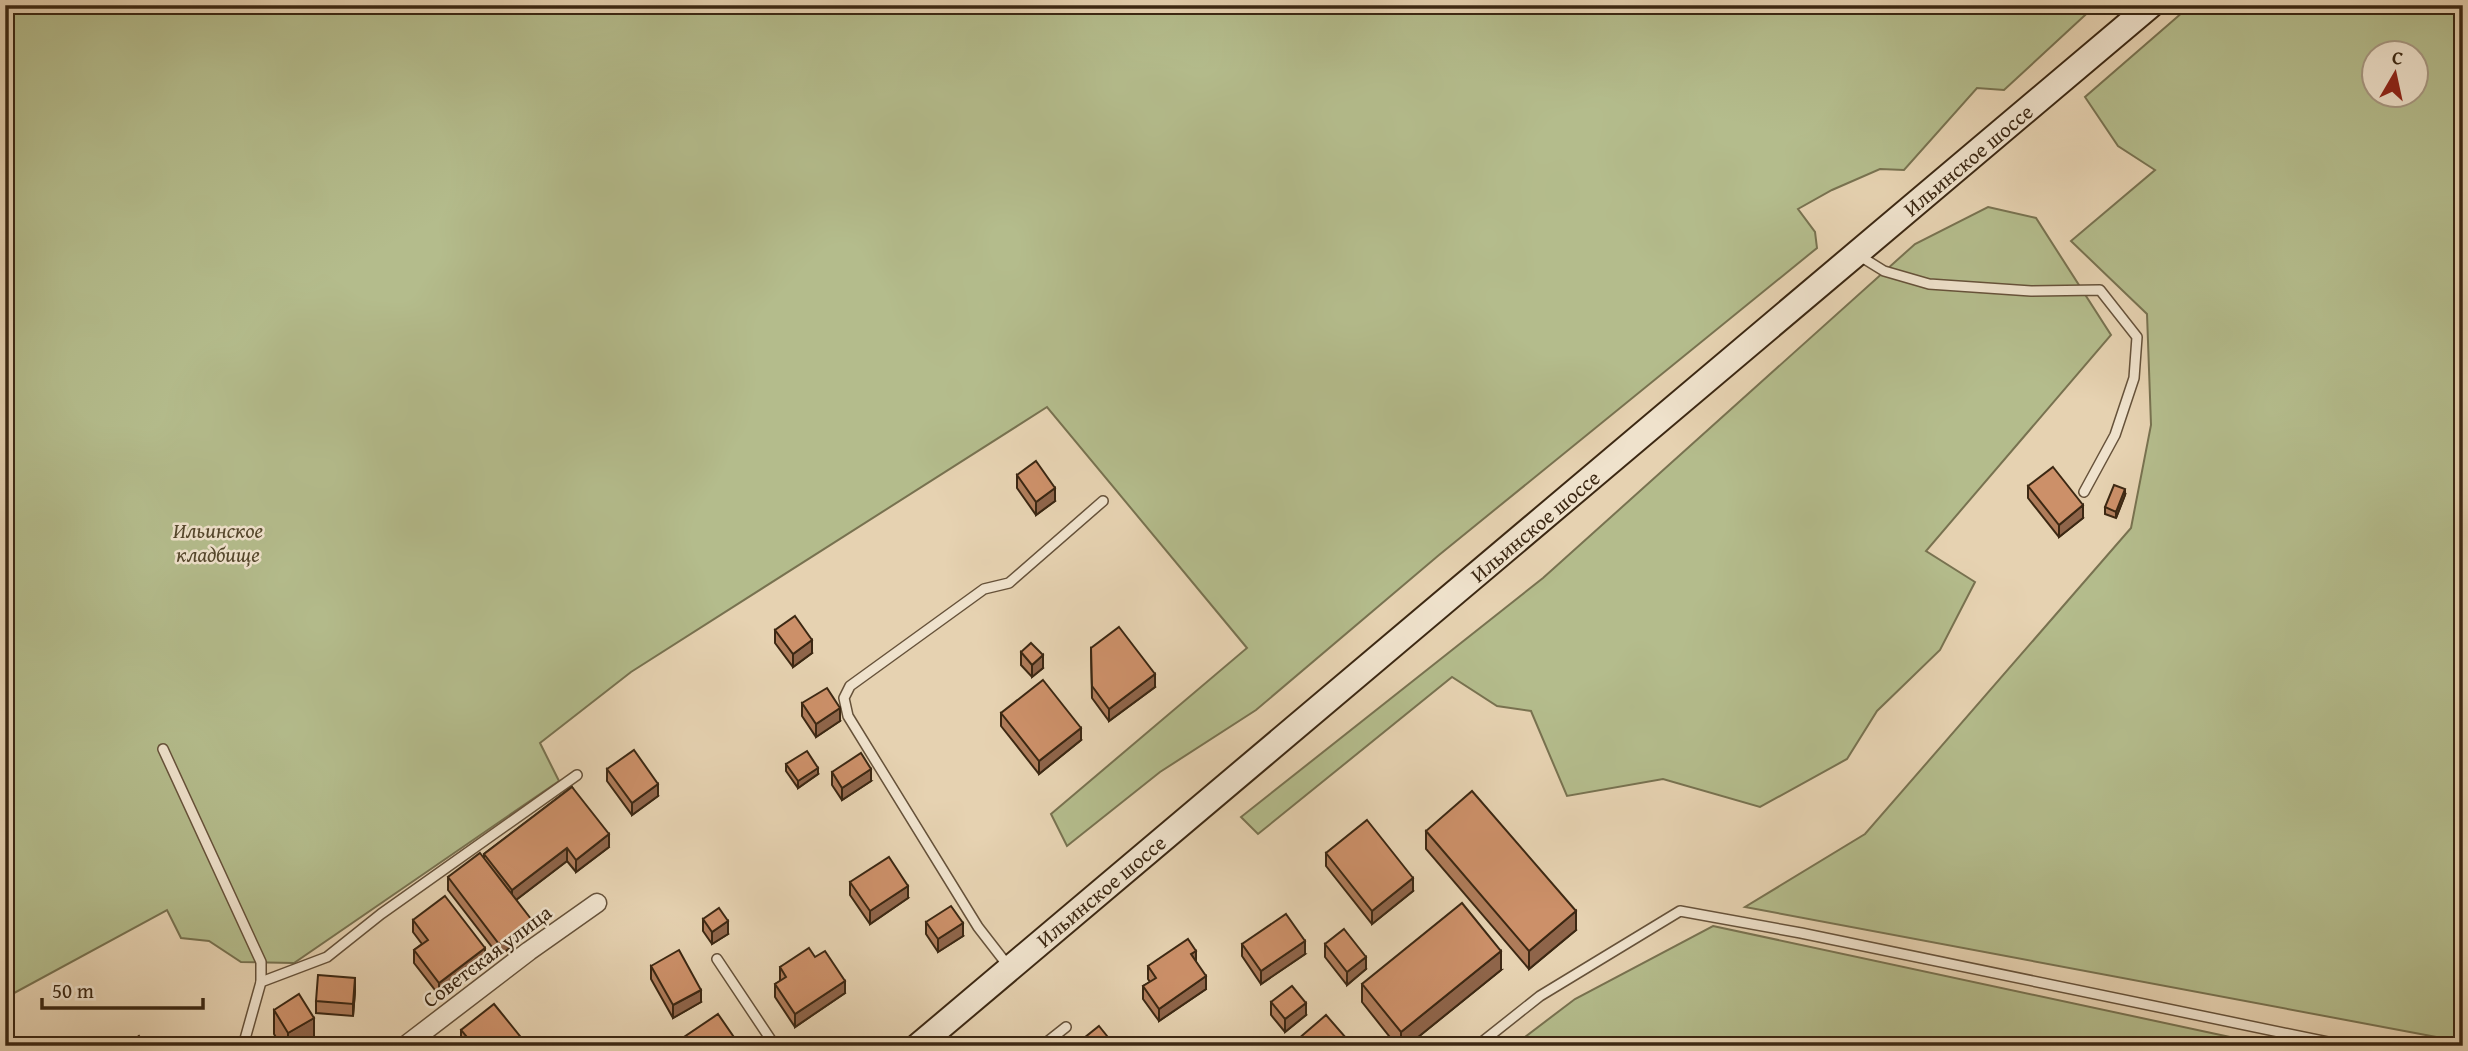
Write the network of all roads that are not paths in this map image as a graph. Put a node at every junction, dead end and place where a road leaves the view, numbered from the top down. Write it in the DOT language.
graph roads {
  1 [pos="2151,5"];
  2 [pos="1857,254"];
  3 [pos="2084,492"];
  4 [pos="1104,501"];
  5 [pos="163,749"];
  6 [pos="578,775"];
  7 [pos="597,903"];
  8 [pos="717,959"];
  9 [pos="1010,968"];
  10 [pos="261,982"];
  11 [pos="1066,1027"];
  12 [pos="243,1046"];
  13 [pos="405,1046"];
  14 [pos="775,1046"];
  15 [pos="918,1046"];
  16 [pos="1042,1046"];
  17 [pos="1477,1046"];
  18 [pos="2347,1046"];
  1 -- 2 [label="main road, Ильинское шоссе"];
  2 -- 3 [label="lane"];
  2 -- 9 [label="main road, Ильинское шоссе"];
  4 -- 9 [label="lane"];
  5 -- 10 [label="lane"];
  6 -- 10 [label="lane"];
  7 -- 13 [label="street, Советская улица"];
  8 -- 14 [label="lane"];
  9 -- 15 [label="main road, Ильинское шоссе"];
  10 -- 12 [label="lane"];
  11 -- 16 [label="lane"];
  17 -- 18 [label="lane"];
}
